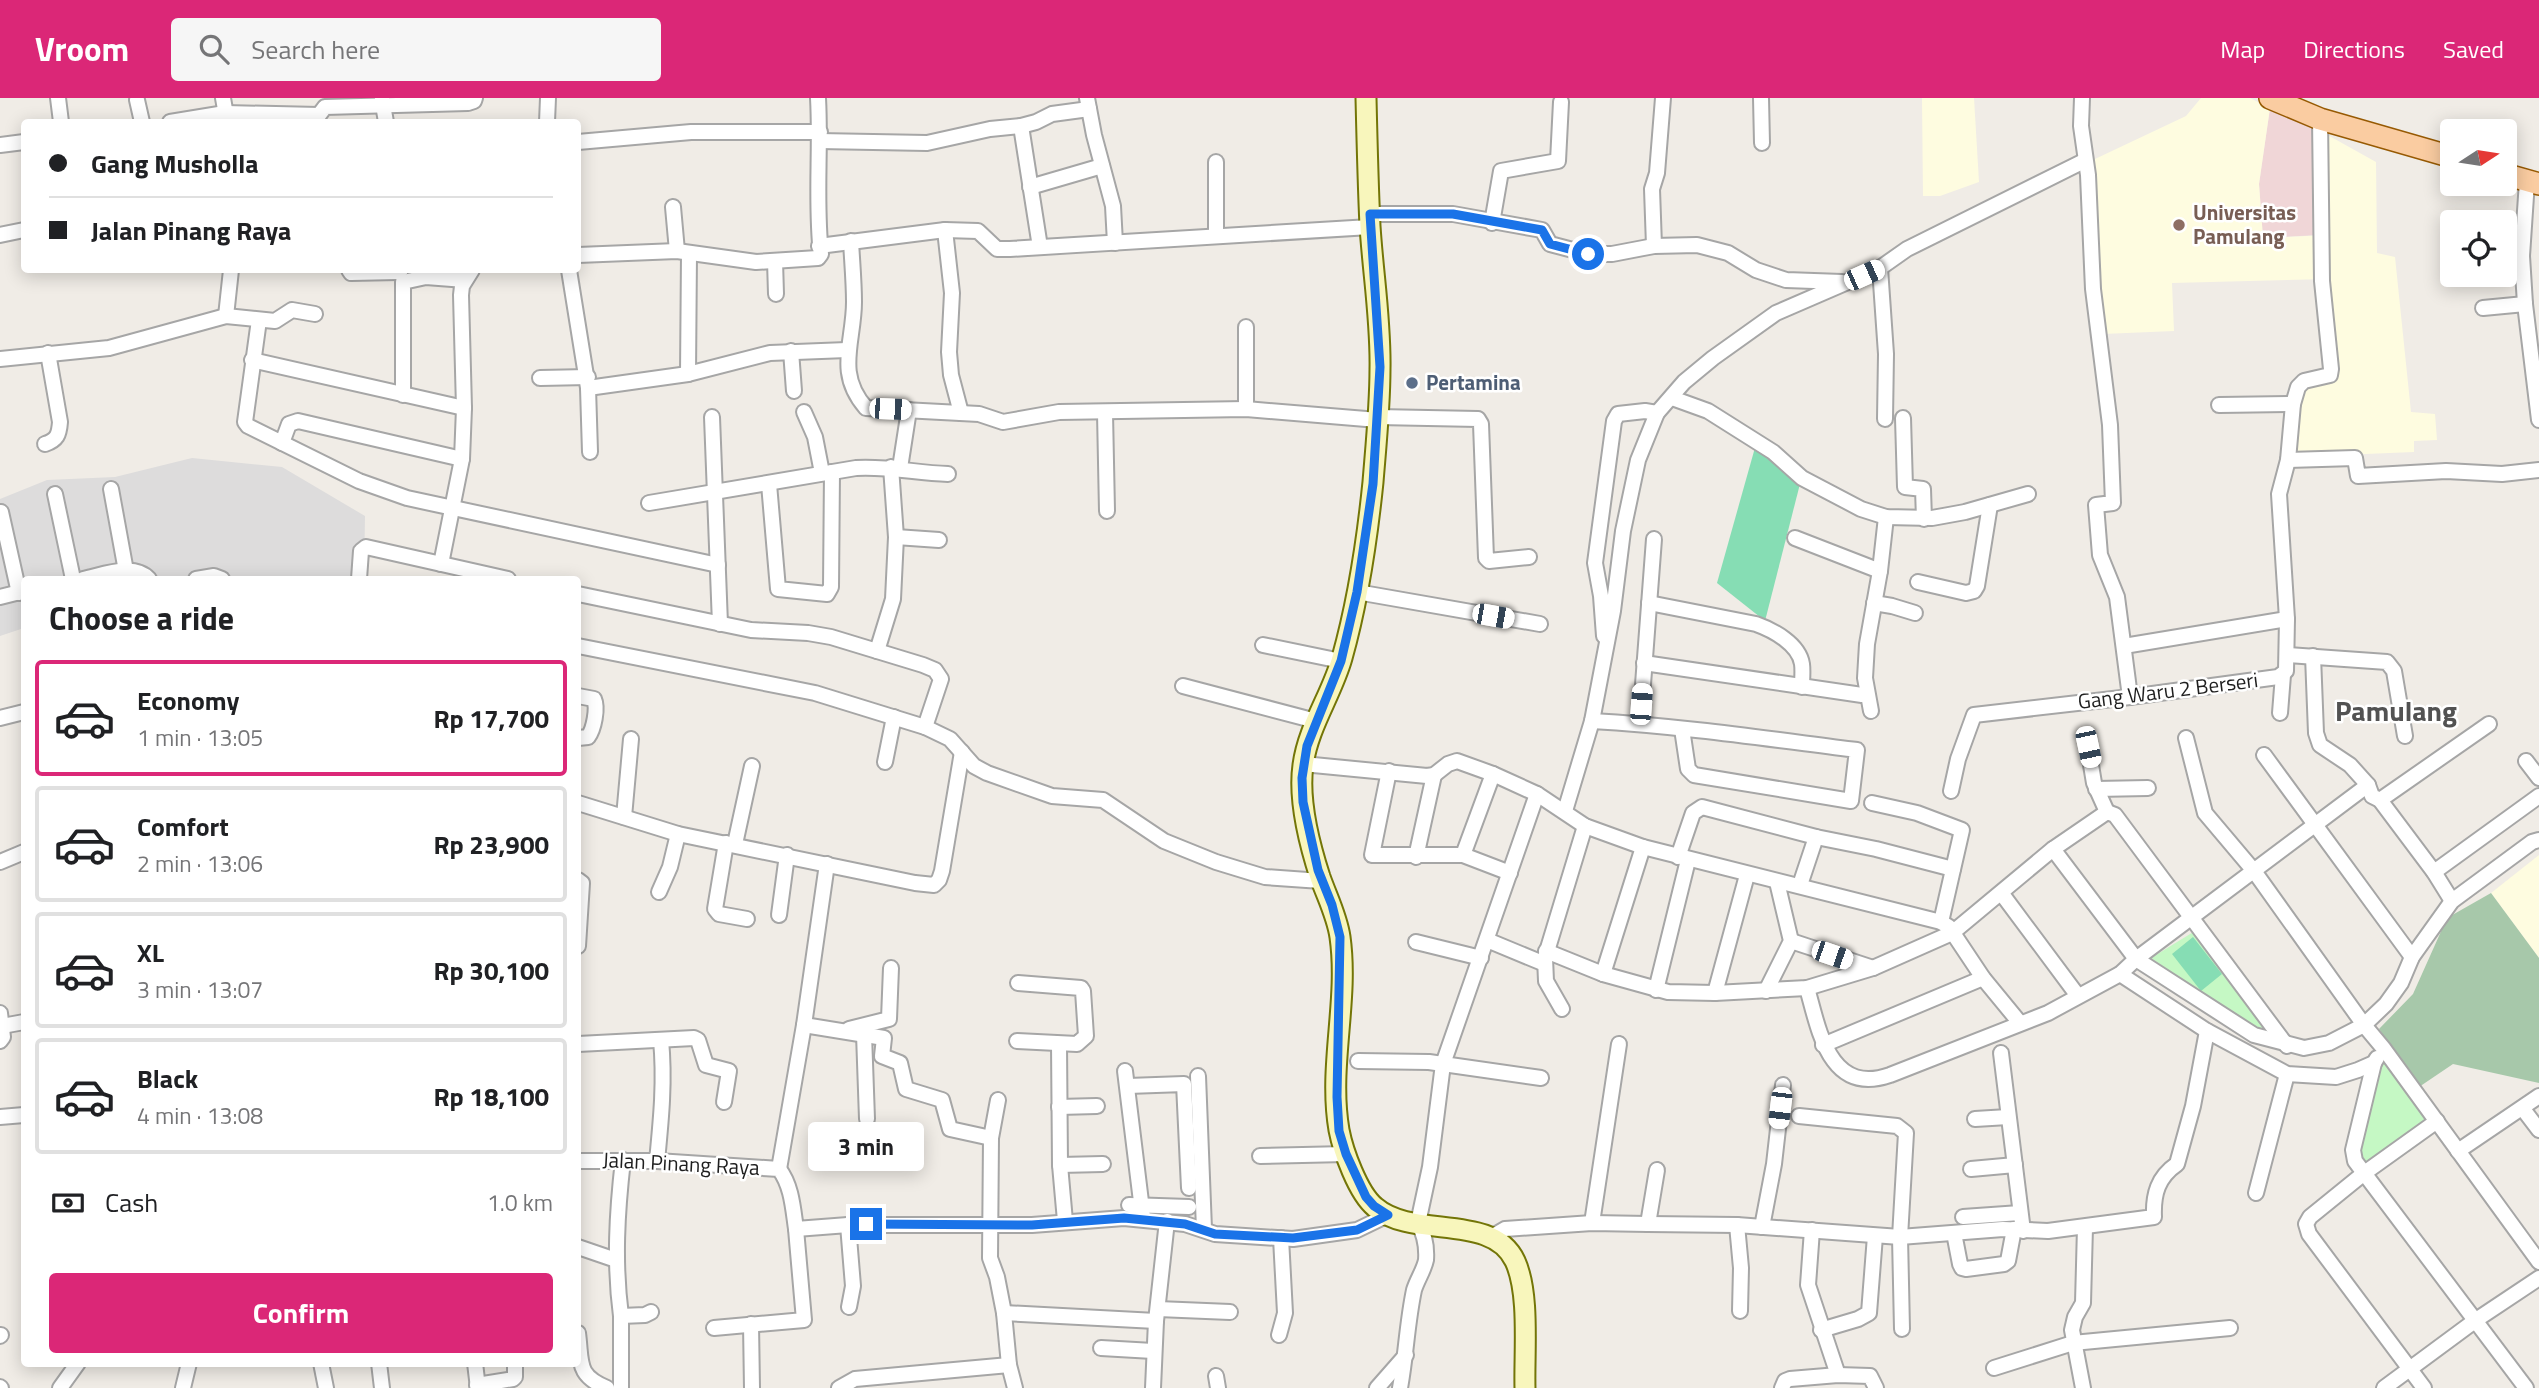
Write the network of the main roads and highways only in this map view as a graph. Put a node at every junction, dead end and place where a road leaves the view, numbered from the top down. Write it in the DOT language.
graph roads {
  1 [pos="1366,98"];
  2 [pos="2270,98"];
  3 [pos="2440,154"];
  4 [pos="1525,1388"];
  1 -- 4 [label="main road"];
  2 -- 3 [label="main road"];
}
